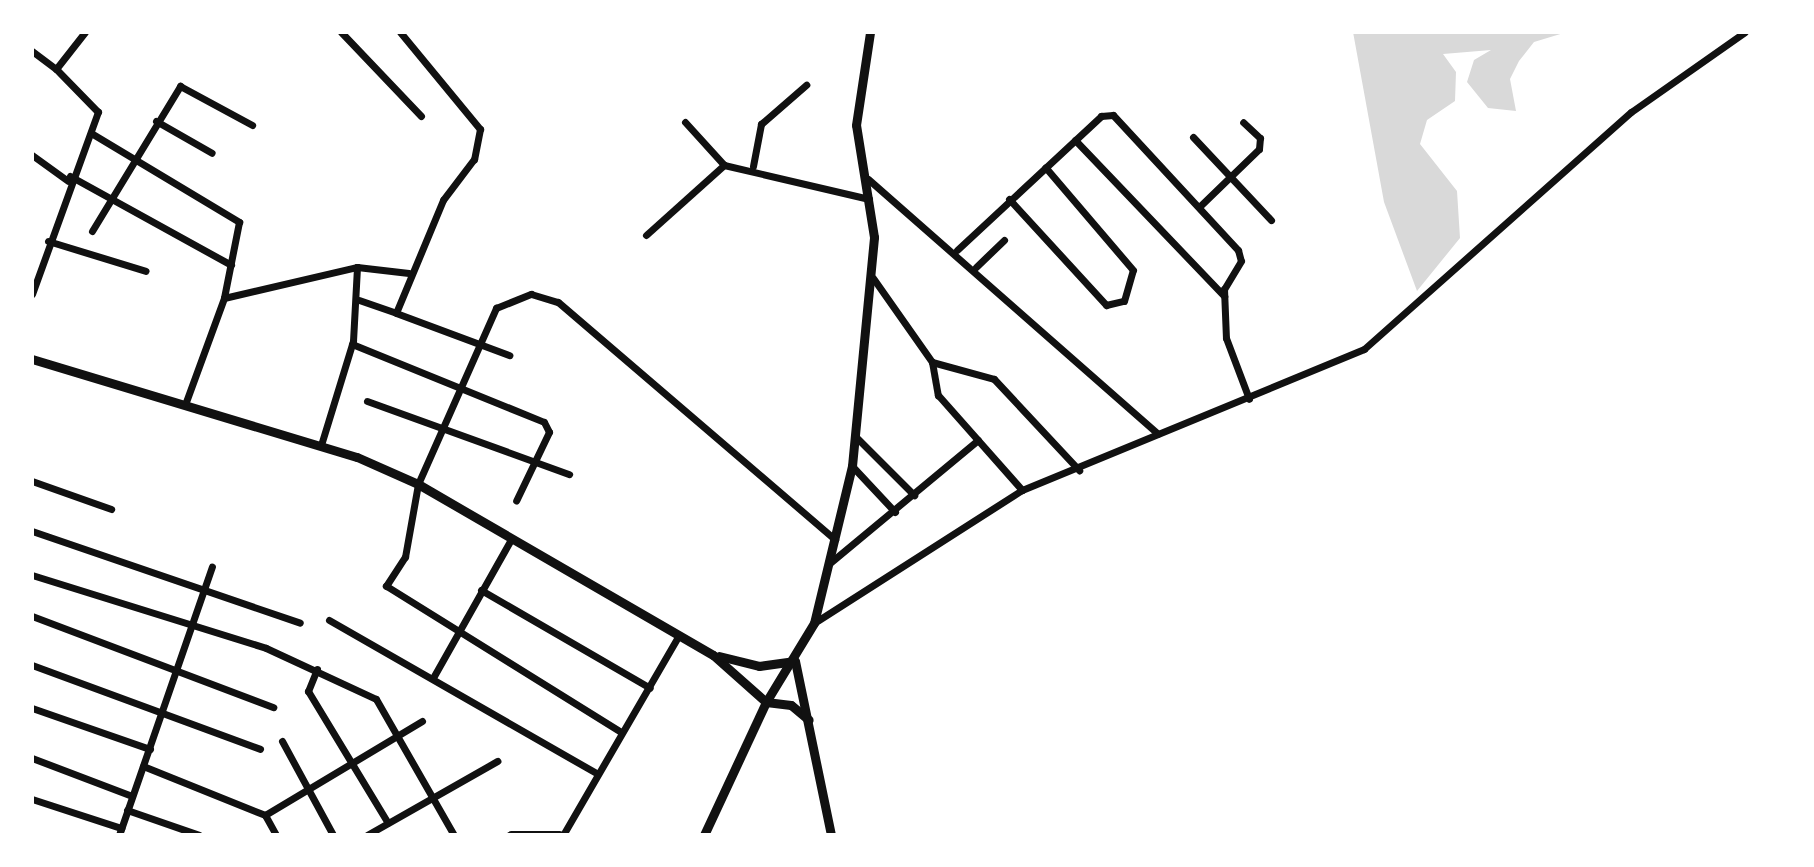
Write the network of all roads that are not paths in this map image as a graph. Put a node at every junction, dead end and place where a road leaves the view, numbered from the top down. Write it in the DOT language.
graph roads {
  1 [pos="85,32"];
  2 [pos="341,32"];
  3 [pos="400,32"];
  4 [pos="870,32"];
  5 [pos="1745,32"];
  6 [pos="32,51"];
  7 [pos="56,69"];
  8 [pos="806,85"];
  9 [pos="421,116"];
  10 [pos="156,121"];
  11 [pos="685,122"];
  12 [pos="1243,122"];
  13 [pos="252,125"];
  14 [pos="91,133"];
  15 [pos="1193,137"];
  16 [pos="1075,140"];
  17 [pos="212,153"];
  18 [pos="32,155"];
  19 [pos="134,157"];
  20 [pos="724,165"];
  21 [pos="753,166"];
  22 [pos="1045,167"];
  23 [pos="1230,176"];
  24 [pos="69,179"];
  25 [pos="868,179"];
  26 [pos="111,197"];
  27 [pos="872,199"];
  28 [pos="1009,199"];
  29 [pos="1199,207"];
  30 [pos="1271,220"];
  31 [pos="92,231"];
  32 [pos="646,235"];
  33 [pos="1004,240"];
  34 [pos="48,241"];
  35 [pos="957,250"];
  36 [pos="32,256"];
  37 [pos="43,259"];
  38 [pos="231,265"];
  39 [pos="357,267"];
  40 [pos="976,267"];
  41 [pos="146,271"];
  42 [pos="409,273"];
  43 [pos="873,278"];
  44 [pos="32,294"];
  45 [pos="1224,296"];
  46 [pos="224,298"];
  47 [pos="359,300"];
  48 [pos="396,313"];
  49 [pos="476,342"];
  50 [pos="352,344"];
  51 [pos="509,355"];
  52 [pos="32,359"];
  53 [pos="932,362"];
  54 [pos="459,383"];
  55 [pos="1249,399"];
  56 [pos="367,401"];
  57 [pos="186,402"];
  58 [pos="443,428"];
  59 [pos="1158,434"];
  60 [pos="857,438"];
  61 [pos="978,440"];
  62 [pos="321,445"];
  63 [pos="535,462"];
  64 [pos="852,466"];
  65 [pos="1079,470"];
  66 [pos="569,474"];
  67 [pos="32,481"];
  68 [pos="418,484"];
  69 [pos="1022,490"];
  70 [pos="914,495"];
  71 [pos="516,501"];
  72 [pos="111,509"];
  73 [pos="895,512"];
  74 [pos="32,531"];
  75 [pos="835,539"];
  76 [pos="510,541"];
  77 [pos="831,562"];
  78 [pos="212,567"];
  79 [pos="32,575"];
  80 [pos="203,590"];
  81 [pos="481,590"];
  82 [pos="32,616"];
  83 [pos="329,620"];
  84 [pos="300,623"];
  85 [pos="814,623"];
  86 [pos="193,627"];
  87 [pos="456,632"];
  88 [pos="678,637"];
  89 [pos="713,655"];
  90 [pos="795,661"];
  91 [pos="32,665"];
  92 [pos="317,669"];
  93 [pos="179,674"];
  94 [pos="434,676"];
  95 [pos="650,688"];
  96 [pos="766,702"];
  97 [pos="273,707"];
  98 [pos="32,708"];
  99 [pos="165,715"];
  100 [pos="809,720"];
  101 [pos="422,721"];
  102 [pos="621,732"];
  103 [pos="398,736"];
  104 [pos="282,741"];
  105 [pos="150,749"];
  106 [pos="260,749"];
  107 [pos="32,758"];
  108 [pos="497,761"];
  109 [pos="351,764"];
  110 [pos="143,766"];
  111 [pos="596,773"];
  112 [pos="308,790"];
  113 [pos="132,796"];
  114 [pos="432,797"];
  115 [pos="32,799"];
  116 [pos="127,810"];
  117 [pos="265,815"];
  118 [pos="388,823"];
  119 [pos="120,832"];
  120 [pos="199,835"];
  121 [pos="276,835"];
  122 [pos="333,835"];
  123 [pos="367,835"];
  124 [pos="454,835"];
  125 [pos="511,835"];
  126 [pos="561,835"];
  127 [pos="704,835"];
  128 [pos="831,835"];
  1 -- 7 [label="street"];
  2 -- 9 [label="street"];
  3 -- 42 [label="street"];
  4 -- 25 [label="street"];
  5 -- 55 [label="street"];
  6 -- 7 [label="street"];
  7 -- 14 [label="street"];
  8 -- 21 [label="street"];
  10 -- 13 [label="street"];
  10 -- 17 [label="street"];
  10 -- 19 [label="street"];
  11 -- 20 [label="street"];
  12 -- 23 [label="street"];
  14 -- 19 [label="street"];
  14 -- 24 [label="street"];
  15 -- 23 [label="street"];
  16 -- 22 [label="street"];
  16 -- 29 [label="street"];
  16 -- 45 [label="street"];
  18 -- 24 [label="street"];
  19 -- 26 [label="street"];
  19 -- 38 [label="street"];
  20 -- 21 [label="street"];
  20 -- 32 [label="street"];
  21 -- 27 [label="street"];
  22 -- 28 [label="street"];
  22 -- 28 [label="street"];
  23 -- 29 [label="street"];
  23 -- 30 [label="street"];
  24 -- 26 [label="street"];
  24 -- 34 [label="street"];
  25 -- 27 [label="street"];
  25 -- 35 [label="street"];
  26 -- 31 [label="street"];
  26 -- 38 [label="street"];
  27 -- 43 [label="street"];
  28 -- 35 [label="street"];
  29 -- 45 [label="street"];
  33 -- 40 [label="street"];
  34 -- 37 [label="street"];
  34 -- 41 [label="street"];
  35 -- 40 [label="street"];
  36 -- 37 [label="street"];
  37 -- 44 [label="street"];
  38 -- 46 [label="street"];
  39 -- 42 [label="street"];
  39 -- 46 [label="street"];
  39 -- 47 [label="street"];
  40 -- 59 [label="street"];
  42 -- 48 [label="street"];
  43 -- 53 [label="street"];
  43 -- 60 [label="street"];
  45 -- 55 [label="street"];
  46 -- 57 [label="street"];
  47 -- 48 [label="street"];
  47 -- 50 [label="street"];
  48 -- 49 [label="street"];
  49 -- 51 [label="street"];
  49 -- 54 [label="street"];
  49 -- 75 [label="street"];
  50 -- 54 [label="street"];
  50 -- 62 [label="street"];
  52 -- 57 [label="street"];
  53 -- 61 [label="street"];
  53 -- 65 [label="street"];
  54 -- 58 [label="street"];
  54 -- 63 [label="street"];
  55 -- 59 [label="street"];
  56 -- 58 [label="street"];
  57 -- 62 [label="street"];
  58 -- 63 [label="street"];
  58 -- 68 [label="street"];
  59 -- 65 [label="street"];
  60 -- 64 [label="street"];
  60 -- 70 [label="street"];
  61 -- 69 [label="street"];
  61 -- 70 [label="street"];
  62 -- 68 [label="street"];
  63 -- 66 [label="street"];
  63 -- 71 [label="street"];
  64 -- 73 [label="street"];
  64 -- 75 [label="street"];
  65 -- 69 [label="street"];
  67 -- 72 [label="street"];
  68 -- 76 [label="street"];
  68 -- 87 [label="street"];
  69 -- 85 [label="street"];
  70 -- 73 [label="street"];
  73 -- 77 [label="street"];
  74 -- 80 [label="street"];
  75 -- 77 [label="street"];
  76 -- 81 [label="street"];
  76 -- 88 [label="street"];
  77 -- 85 [label="street"];
  78 -- 80 [label="street"];
  79 -- 86 [label="street"];
  80 -- 84 [label="street"];
  80 -- 86 [label="street"];
  81 -- 87 [label="street"];
  81 -- 95 [label="street"];
  82 -- 93 [label="street"];
  83 -- 94 [label="street"];
  85 -- 90 [label="street"];
  86 -- 92 [label="street"];
  86 -- 93 [label="street"];
  87 -- 94 [label="street"];
  87 -- 102 [label="street"];
  88 -- 89 [label="street"];
  88 -- 95 [label="street"];
  89 -- 90 [label="street"];
  89 -- 96 [label="street"];
  90 -- 96 [label="street"];
  90 -- 100 [label="street"];
  91 -- 99 [label="street"];
  92 -- 103 [label="street"];
  92 -- 109 [label="street"];
  93 -- 97 [label="street"];
  93 -- 99 [label="street"];
  94 -- 111 [label="street"];
  95 -- 102 [label="street"];
  96 -- 100 [label="street"];
  96 -- 127 [label="street"];
  98 -- 105 [label="street"];
  99 -- 105 [label="street"];
  99 -- 106 [label="street"];
  100 -- 128 [label="street"];
  101 -- 103 [label="street"];
  102 -- 111 [label="street"];
  103 -- 109 [label="street"];
  103 -- 114 [label="street"];
  104 -- 112 [label="street"];
  105 -- 110 [label="street"];
  107 -- 113 [label="street"];
  108 -- 114 [label="street"];
  109 -- 112 [label="street"];
  109 -- 118 [label="street"];
  110 -- 113 [label="street"];
  110 -- 117 [label="street"];
  111 -- 126 [label="street"];
  112 -- 117 [label="street"];
  112 -- 122 [label="street"];
  113 -- 116 [label="street"];
  114 -- 118 [label="street"];
  114 -- 124 [label="street"];
  115 -- 119 [label="street"];
  116 -- 119 [label="street"];
  116 -- 120 [label="street"];
  117 -- 121 [label="street"];
  118 -- 123 [label="street"];
  125 -- 126 [label="street"];
}
